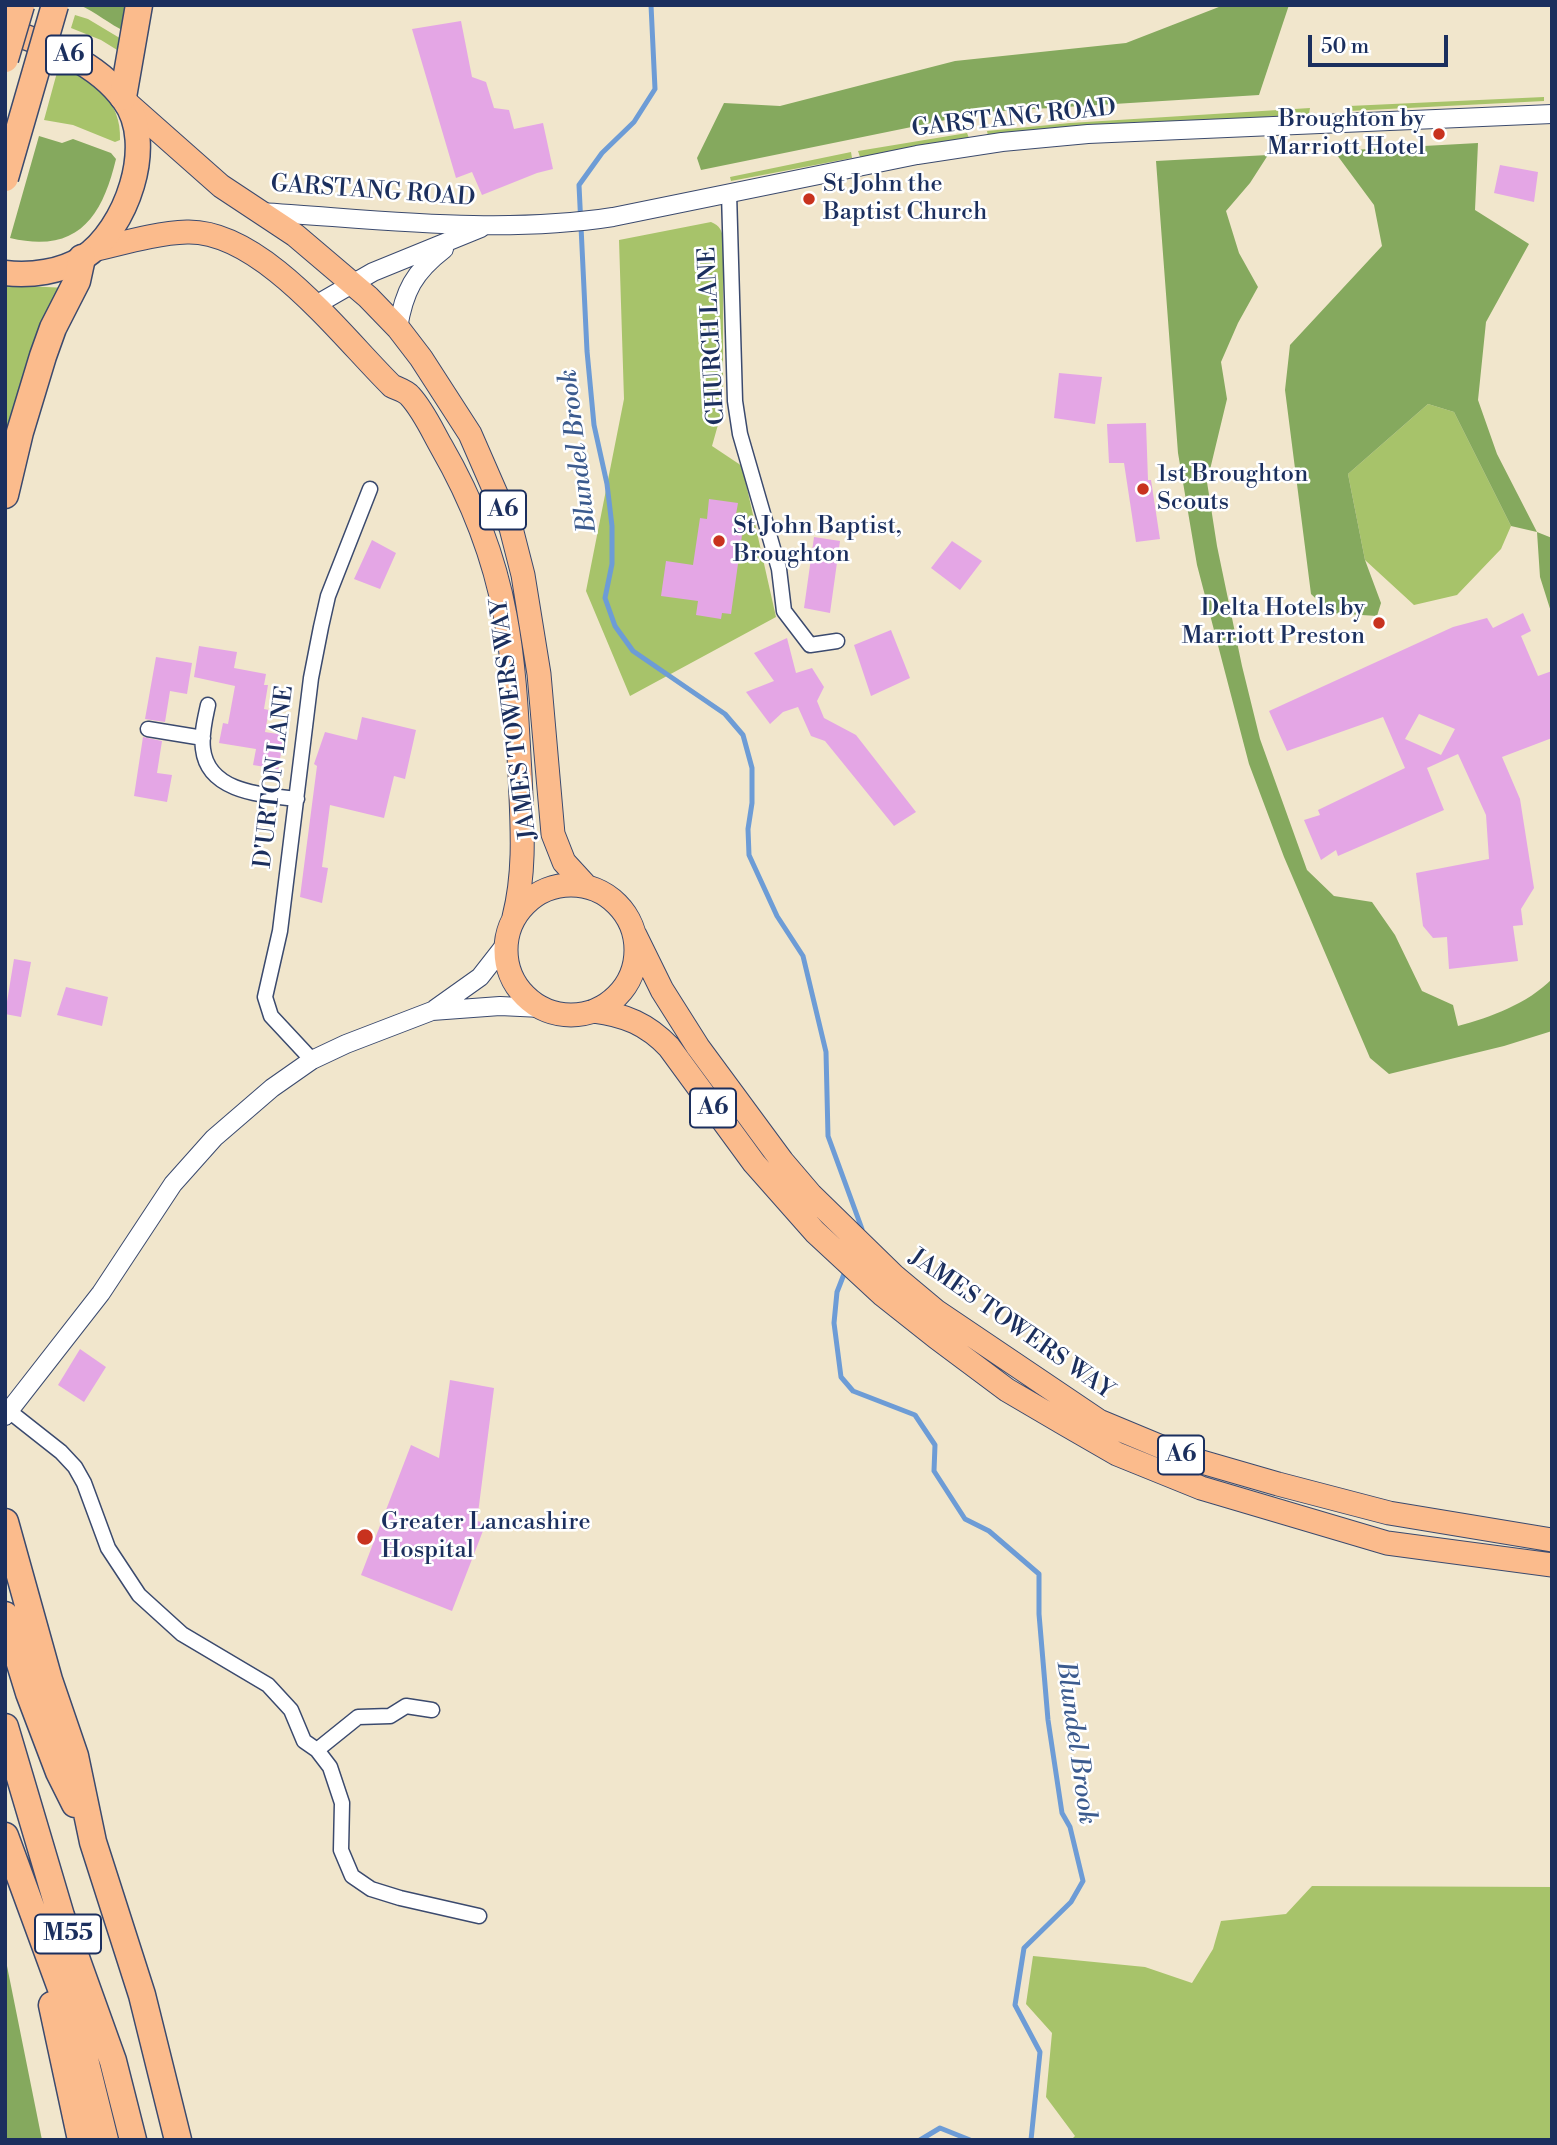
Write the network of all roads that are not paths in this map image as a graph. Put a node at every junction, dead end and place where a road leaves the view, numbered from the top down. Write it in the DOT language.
graph roads {
  1 [pos="21,5"];
  2 [pos="55,5"];
  3 [pos="139,5"];
  4 [pos="5,30"];
  5 [pos="5,59"];
  6 [pos="124,100"];
  7 [pos="1552,114"];
  8 [pos="5,178"];
  9 [pos="729,194"];
  10 [pos="260,212"];
  11 [pos="488,226"];
  12 [pos="467,233"];
  13 [pos="87,254"];
  14 [pos="5,273"];
  15 [pos="354,284"];
  16 [pos="314,306"];
  17 [pos="398,328"];
  18 [pos="370,489"];
  19 [pos="5,495"];
  20 [pos="837,641"];
  21 [pos="208,705"];
  22 [pos="148,729"];
  23 [pos="203,738"];
  24 [pos="297,799"];
  25 [pos="586,886"];
  26 [pos="514,917"];
  27 [pos="635,935"];
  28 [pos="505,945"];
  29 [pos="541,1008"];
  30 [pos="432,1011"];
  31 [pos="594,1011"];
  32 [pos="312,1060"];
  33 [pos="7,1414"];
  34 [pos="5,1522"];
  35 [pos="1552,1540"];
  36 [pos="1552,1564"];
  37 [pos="5,1615"];
  38 [pos="432,1710"];
  39 [pos="5,1727"];
  40 [pos="317,1750"];
  41 [pos="5,1836"];
  42 [pos="93,1842"];
  43 [pos="30,1905"];
  44 [pos="479,1916"];
  45 [pos="80,2140"];
  46 [pos="105,2140"];
  47 [pos="133,2140"];
  48 [pos="178,2140"];
  1 -- 5 [label="highway, bridge"];
  2 -- 8 [label="highway, bridge"];
  3 -- 6 [label="highway"];
  4 -- 6 [label="highway, A6"];
  6 -- 10 [label="main road, GARSTANG ROAD / A6"];
  6 -- 13 [label="highway, A6"];
  7 -- 9 [label="street, GARSTANG ROAD"];
  9 -- 11 [label="street, GARSTANG ROAD"];
  9 -- 20 [label="street, CHURCH LANE"];
  10 -- 11 [label="street, GARSTANG ROAD"];
  10 -- 15 [label="main road, JAMES TOWERS WAY / A6"];
  11 -- 12 [label="street, GARSTANG ROAD"];
  12 -- 15 [label="street, GARSTANG ROAD"];
  12 -- 17 [label="street"];
  13 -- 14 [label="highway, A6"];
  13 -- 16 [label="main road, A6"];
  13 -- 19 [label="highway"];
  15 -- 16 [label="street, GARSTANG ROAD"];
  15 -- 17 [label="main road, JAMES TOWERS WAY / A6"];
  16 -- 26 [label="main road, JAMES TOWERS WAY / A6"];
  17 -- 25 [label="main road, JAMES TOWERS WAY / A6"];
  18 -- 24 [label="street, D'URTON LANE"];
  21 -- 23 [label="street"];
  22 -- 23 [label="street"];
  23 -- 24 [label="street"];
  24 -- 32 [label="street, D'URTON LANE"];
  25 -- 26 [label="main road, A6"];
  25 -- 27 [label="main road, A6"];
  26 -- 28 [label="main road, A6"];
  27 -- 31 [label="main road"];
  27 -- 35 [label="main road, JAMES TOWERS WAY / A6"];
  28 -- 29 [label="main road, A6"];
  28 -- 30 [label="street"];
  29 -- 30 [label="street"];
  29 -- 31 [label="main road, A6"];
  30 -- 32 [label="street"];
  31 -- 36 [label="main road, JAMES TOWERS WAY / A6"];
  32 -- 33 [label="street"];
  33 -- 40 [label="street"];
  34 -- 42 [label="highway, M55"];
  37 -- 42 [label="highway, M55"];
  38 -- 40 [label="street"];
  39 -- 47 [label="highway, M55"];
  40 -- 44 [label="street"];
  41 -- 43 [label="highway, M55"];
  42 -- 48 [label="highway, M55"];
  43 -- 45 [label="highway, M55"];
  43 -- 46 [label="highway, M55"];
}
